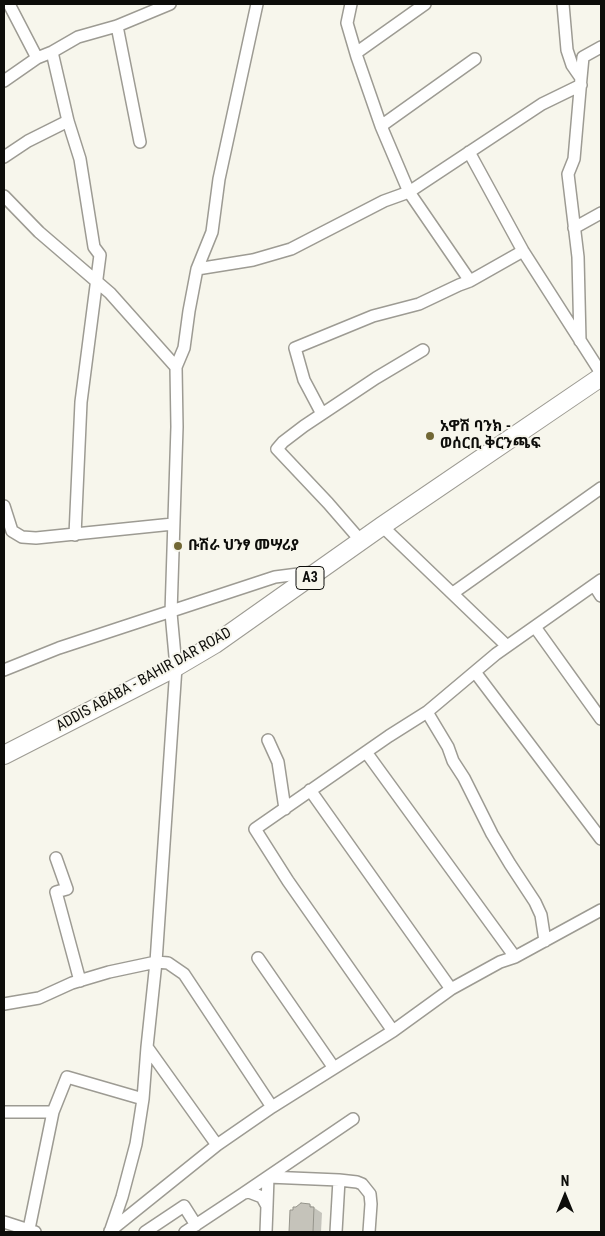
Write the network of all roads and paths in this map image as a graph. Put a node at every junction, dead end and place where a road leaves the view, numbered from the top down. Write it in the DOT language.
graph roads {
  1 [pos="9,4"];
  2 [pos="170,4"];
  3 [pos="257,4"];
  4 [pos="351,4"];
  5 [pos="425,4"];
  6 [pos="563,4"];
  7 [pos="117,26"];
  8 [pos="601,47"];
  9 [pos="52,52"];
  10 [pos="356,54"];
  11 [pos="37,58"];
  12 [pos="475,59"];
  13 [pos="4,81"];
  14 [pos="581,81"];
  15 [pos="68,121"];
  16 [pos="381,126"];
  17 [pos="140,142"];
  18 [pos="470,152"];
  19 [pos="4,157"];
  20 [pos="409,192"];
  21 [pos="4,196"];
  22 [pos="601,213"];
  23 [pos="574,228"];
  24 [pos="523,251"];
  25 [pos="197,269"];
  26 [pos="470,281"];
  27 [pos="97,282"];
  28 [pos="580,341"];
  29 [pos="423,350"];
  30 [pos="176,366"];
  31 [pos="601,373"];
  32 [pos="601,377"];
  33 [pos="322,414"];
  34 [pos="601,488"];
  35 [pos="4,506"];
  36 [pos="173,524"];
  37 [pos="382,526"];
  38 [pos="75,535"];
  39 [pos="361,541"];
  40 [pos="318,572"];
  41 [pos="598,583"];
  42 [pos="453,593"];
  43 [pos="601,596"];
  44 [pos="171,613"];
  45 [pos="535,627"];
  46 [pos="506,646"];
  47 [pos="176,666"];
  48 [pos="4,670"];
  49 [pos="475,672"];
  50 [pos="427,712"];
  51 [pos="601,720"];
  52 [pos="268,740"];
  53 [pos="366,752"];
  54 [pos="4,755"];
  55 [pos="310,790"];
  56 [pos="285,809"];
  57 [pos="601,839"];
  58 [pos="56,858"];
  59 [pos="601,910"];
  60 [pos="545,941"];
  61 [pos="258,958"];
  62 [pos="515,958"];
  63 [pos="156,962"];
  64 [pos="80,981"];
  65 [pos="451,989"];
  66 [pos="4,1004"];
  67 [pos="393,1031"];
  68 [pos="147,1047"];
  69 [pos="334,1068"];
  70 [pos="143,1099"];
  71 [pos="4,1101"];
  72 [pos="272,1107"];
  73 [pos="8,1112"];
  74 [pos="53,1112"];
  75 [pos="353,1120"];
  76 [pos="217,1145"];
  77 [pos="268,1177"];
  78 [pos="339,1180"];
  79 [pos="244,1193"];
  80 [pos="267,1206"];
  81 [pos="4,1222"];
  82 [pos="196,1225"];
  83 [pos="152,1230"];
  84 [pos="32,1231"];
  85 [pos="110,1232"];
  86 [pos="185,1232"];
  87 [pos="266,1232"];
  88 [pos="336,1232"];
  89 [pos="370,1232"];
  1 -- 11 [label="street"];
  2 -- 7 [label="street"];
  3 -- 25 [label="street"];
  4 -- 10 [label="street"];
  5 -- 10 [label="street"];
  6 -- 14 [label="street"];
  7 -- 9 [label="street"];
  7 -- 17 [label="street"];
  8 -- 14 [label="street"];
  9 -- 11 [label="street"];
  9 -- 15 [label="street"];
  10 -- 16 [label="street"];
  11 -- 13 [label="street"];
  12 -- 16 [label="street"];
  14 -- 18 [label="street"];
  14 -- 23 [label="street"];
  15 -- 19 [label="street"];
  15 -- 27 [label="street"];
  16 -- 20 [label="street"];
  18 -- 20 [label="street"];
  18 -- 24 [label="street"];
  20 -- 25 [label="street"];
  20 -- 26 [label="street"];
  21 -- 27 [label="street"];
  22 -- 23 [label="street"];
  23 -- 28 [label="street"];
  24 -- 26 [label="street"];
  24 -- 28 [label="street"];
  25 -- 30 [label="street"];
  26 -- 33 [label="street"];
  27 -- 30 [label="street"];
  27 -- 38 [label="street"];
  28 -- 31 [label="street"];
  29 -- 33 [label="street"];
  30 -- 36 [label="street"];
  32 -- 37 [label="highway, ADDIS ABABA - BAHIR DAR ROAD / A3"];
  33 -- 39 [label="street"];
  34 -- 42 [label="street"];
  35 -- 38 [label="street"];
  36 -- 38 [label="street"];
  36 -- 44 [label="street"];
  37 -- 39 [label="highway, ADDIS ABABA - BAHIR DAR ROAD / A3"];
  37 -- 42 [label="street"];
  39 -- 40 [label="highway, ADDIS ABABA - BAHIR DAR ROAD / A3"];
  40 -- 44 [label="street"];
  40 -- 47 [label="highway, ADDIS ABABA - BAHIR DAR ROAD / A3"];
  41 -- 43 [label="street"];
  41 -- 45 [label="street"];
  42 -- 46 [label="street"];
  44 -- 47 [label="street"];
  44 -- 48 [label="street"];
  45 -- 46 [label="street"];
  45 -- 51 [label="street"];
  46 -- 49 [label="street"];
  47 -- 54 [label="highway, ADDIS ABABA - BAHIR DAR ROAD / A3"];
  47 -- 63 [label="street"];
  49 -- 50 [label="street"];
  49 -- 57 [label="street"];
  50 -- 53 [label="street"];
  50 -- 60 [label="street"];
  52 -- 56 [label="street"];
  53 -- 55 [label="street"];
  53 -- 62 [label="street"];
  55 -- 56 [label="street"];
  55 -- 65 [label="street"];
  56 -- 67 [label="street"];
  58 -- 64 [label="street"];
  59 -- 60 [label="street"];
  60 -- 62 [label="street"];
  61 -- 69 [label="street"];
  62 -- 65 [label="street"];
  63 -- 64 [label="street"];
  63 -- 68 [label="street"];
  63 -- 72 [label="street"];
  64 -- 66 [label="street"];
  65 -- 67 [label="street"];
  67 -- 69 [label="street"];
  68 -- 70 [label="street"];
  68 -- 76 [label="street"];
  69 -- 72 [label="street"];
  70 -- 74 [label="street"];
  70 -- 85 [label="street"];
  71 -- 73 [label="street"];
  72 -- 76 [label="street"];
  73 -- 74 [label="street"];
  74 -- 84 [label="street"];
  75 -- 77 [label="street"];
  76 -- 85 [label="street"];
  77 -- 78 [label="street"];
  77 -- 79 [label="street"];
  77 -- 80 [label="street"];
  78 -- 88 [label="street"];
  78 -- 89 [label="street"];
  79 -- 80 [label="street"];
  79 -- 82 [label="street"];
  80 -- 87 [label="street"];
  81 -- 84 [label="street"];
  82 -- 83 [label="street"];
  82 -- 86 [label="street"];
}
